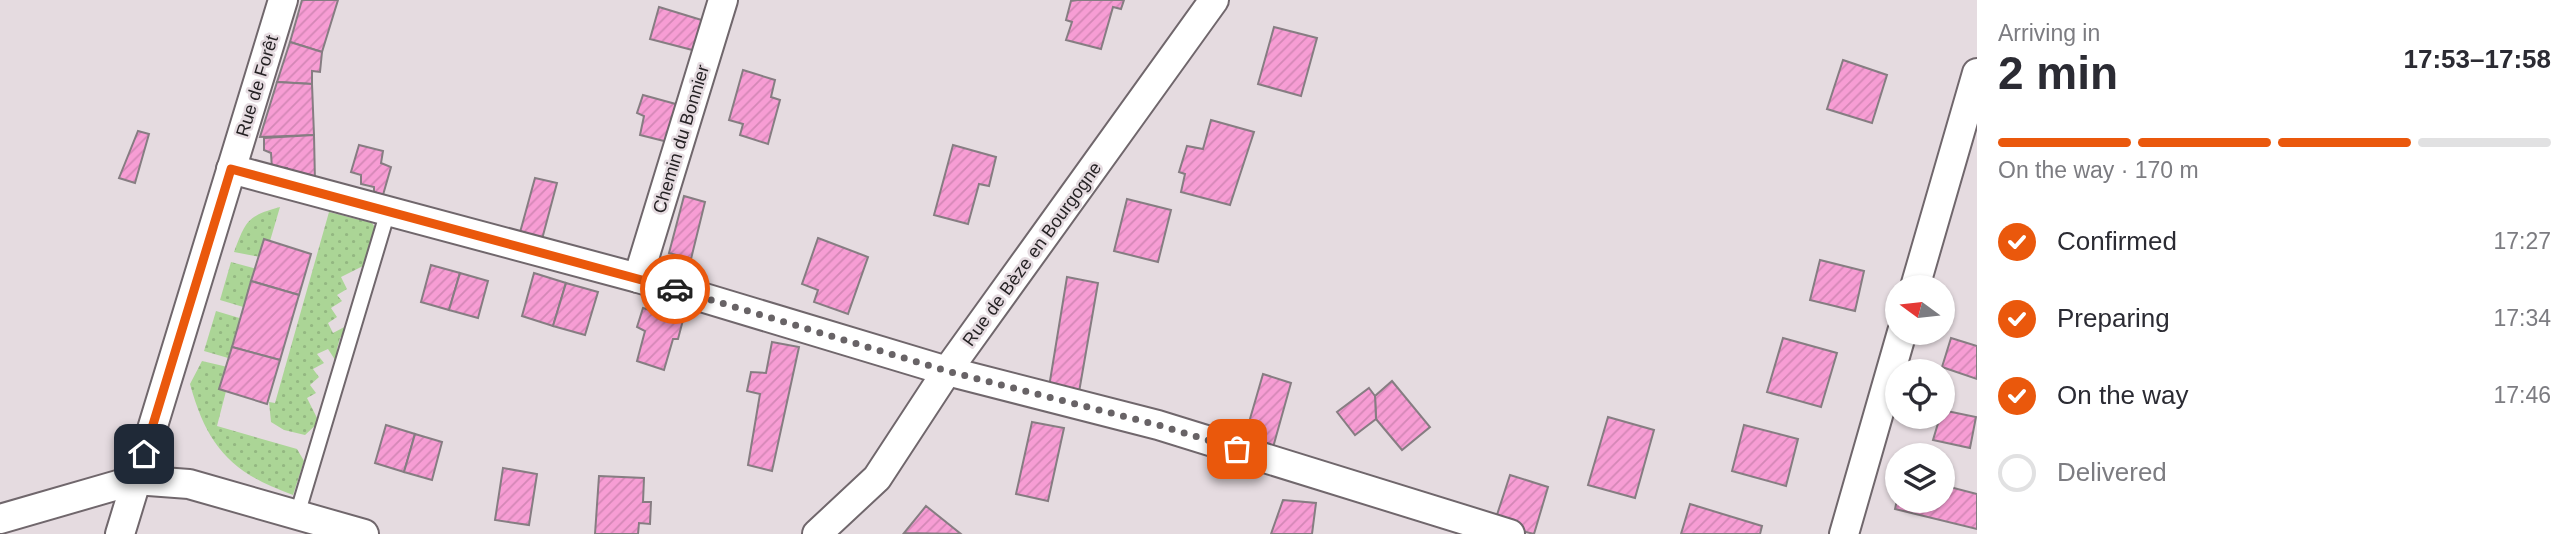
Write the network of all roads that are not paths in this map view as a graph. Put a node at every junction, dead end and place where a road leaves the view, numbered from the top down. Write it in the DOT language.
graph roads {
  1 [pos="283,0"];
  2 [pos="723,0"];
  3 [pos="1214,0"];
  4 [pos="1977,73"];
  5 [pos="1973,100"];
  6 [pos="231,169"];
  7 [pos="388,211"];
  8 [pos="1919,275"];
  9 [pos="638,278"];
  10 [pos="1898,345"];
  11 [pos="947,371"];
  12 [pos="135,481"];
  13 [pos="297,515"];
  14 [pos="0,519"];
  15 [pos="120,534"];
  16 [pos="364,534"];
  17 [pos="817,534"];
  18 [pos="1510,534"];
  19 [pos="1844,534"];
  1 -- 6 [label="street, Rue de Forêt"];
  2 -- 9 [label="street, Chemin du Bonnier"];
  3 -- 11 [label="street, Rue de Bèze en Bourgogne"];
  4 -- 5 [label="street"];
  5 -- 8 [label="street"];
  6 -- 7 [label="street"];
  6 -- 12 [label="street, Rue de Forêt"];
  7 -- 9 [label="street"];
  7 -- 13 [label="lane"];
  9 -- 11 [label="street"];
  10 -- 19 [label="street"];
  11 -- 17 [label="street, Rue de Bèze en Bourgogne"];
  11 -- 18 [label="street"];
  12 -- 13 [label="street"];
  12 -- 14 [label="street"];
  12 -- 15 [label="street, Rue de Forêt"];
  13 -- 16 [label="street"];
}
